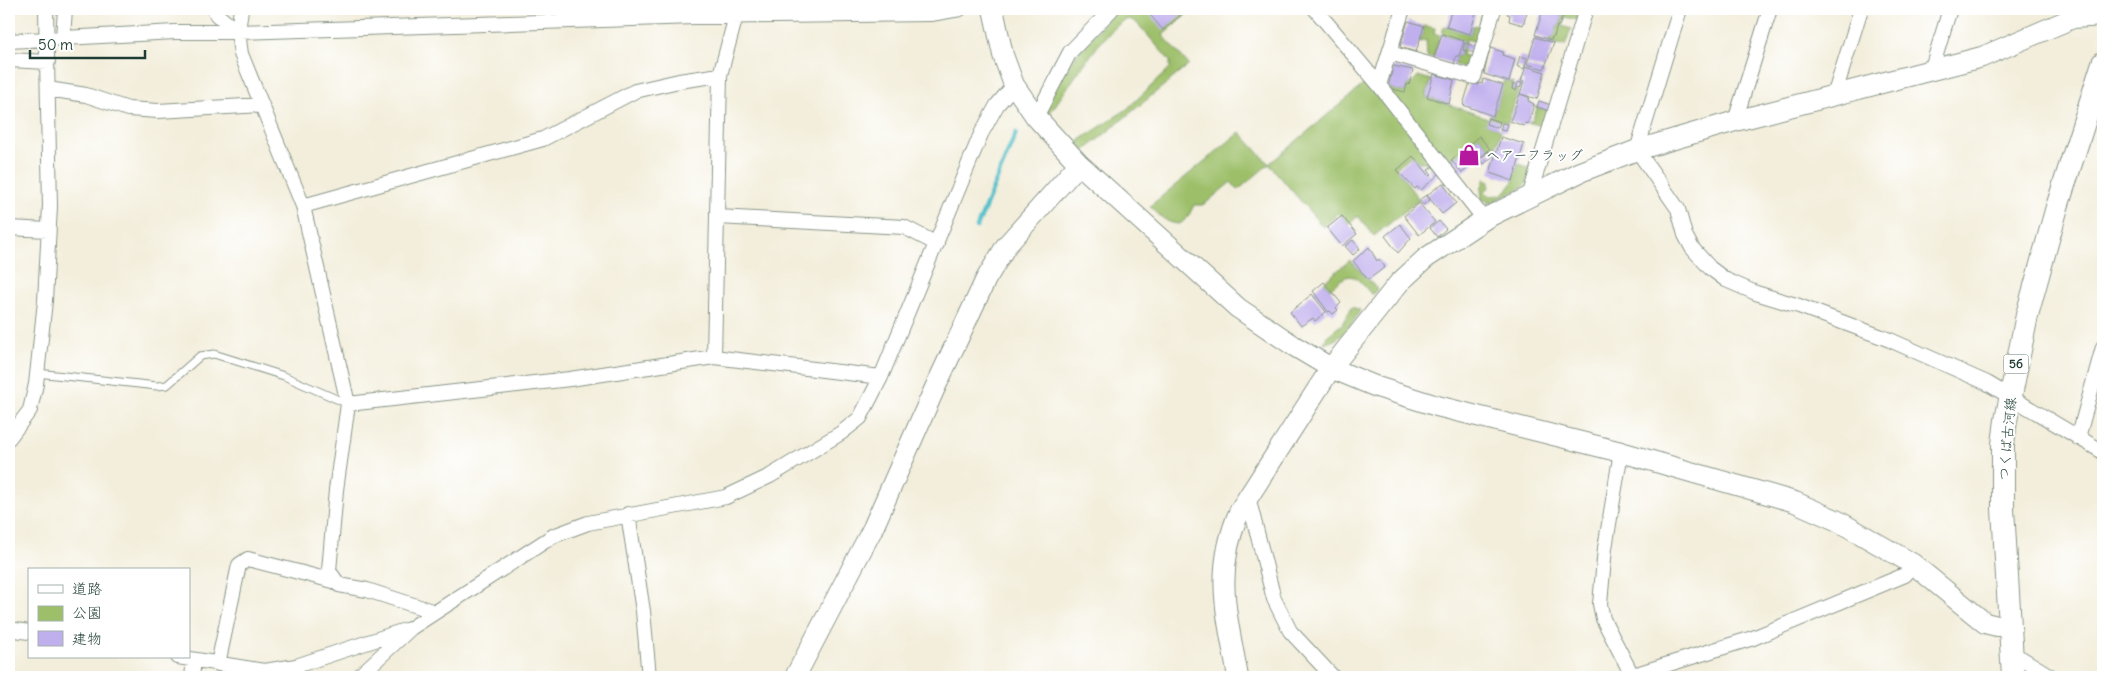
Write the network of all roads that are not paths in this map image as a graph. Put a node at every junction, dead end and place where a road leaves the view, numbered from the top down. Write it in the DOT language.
graph roads {
  1 [pos="46,9"];
  2 [pos="65,9"];
  3 [pos="214,9"];
  4 [pos="241,9"];
  5 [pos="960,9"];
  6 [pos="993,9"];
  7 [pos="1112,9"];
  8 [pos="1315,9"];
  9 [pos="1403,9"];
  10 [pos="1494,9"];
  11 [pos="1586,9"];
  12 [pos="1680,9"];
  13 [pos="1770,9"];
  14 [pos="1861,9"];
  15 [pos="1950,9"];
  16 [pos="751,12"];
  17 [pos="867,12"];
  18 [pos="736,16"];
  19 [pos="2103,16"];
  20 [pos="238,32"];
  21 [pos="63,38"];
  22 [pos="48,39"];
  23 [pos="9,41"];
  24 [pos="1390,53"];
  25 [pos="9,60"];
  26 [pos="48,62"];
  27 [pos="2103,63"];
  28 [pos="1931,71"];
  29 [pos="720,75"];
  30 [pos="1014,84"];
  31 [pos="1379,85"];
  32 [pos="48,89"];
  33 [pos="1834,96"];
  34 [pos="262,105"];
  35 [pos="1036,117"];
  36 [pos="1736,121"];
  37 [pos="1636,150"];
  38 [pos="1079,164"];
  39 [pos="1529,197"];
  40 [pos="303,206"];
  41 [pos="717,217"];
  42 [pos="1484,219"];
  43 [pos="9,228"];
  44 [pos="48,230"];
  45 [pos="937,244"];
  46 [pos="2103,347"];
  47 [pos="714,357"];
  48 [pos="1331,368"];
  49 [pos="37,373"];
  50 [pos="881,377"];
  51 [pos="2009,398"];
  52 [pos="348,404"];
  53 [pos="9,438"];
  54 [pos="2078,438"];
  55 [pos="1621,452"];
  56 [pos="2103,452"];
  57 [pos="1248,497"];
  58 [pos="628,514"];
  59 [pos="1913,564"];
  60 [pos="337,582"];
  61 [pos="435,612"];
  62 [pos="2009,626"];
  63 [pos="411,628"];
  64 [pos="9,629"];
  65 [pos="28,632"];
  66 [pos="183,658"];
  67 [pos="194,660"];
  68 [pos="218,664"];
  69 [pos="2011,671"];
  70 [pos="192,677"];
  71 [pos="358,677"];
  72 [pos="649,677"];
  73 [pos="795,677"];
  74 [pos="1238,677"];
  75 [pos="1333,677"];
  76 [pos="1631,677"];
  77 [pos="2052,677"];
  1 -- 22 [label="street"];
  2 -- 21 [label="street"];
  3 -- 20 [label="street"];
  4 -- 20 [label="street"];
  5 -- 17 [label="street"];
  6 -- 30 [label="street"];
  7 -- 35 [label="street"];
  8 -- 31 [label="street"];
  9 -- 24 [label="street"];
  10 -- 24 [label="street"];
  11 -- 39 [label="street"];
  12 -- 37 [label="street"];
  13 -- 36 [label="street"];
  14 -- 33 [label="street"];
  15 -- 28 [label="street"];
  16 -- 17 [label="street"];
  16 -- 18 [label="street"];
  18 -- 20 [label="street"];
  18 -- 29 [label="street"];
  19 -- 28 [label="street"];
  20 -- 21 [label="street"];
  20 -- 34 [label="street"];
  21 -- 22 [label="street"];
  22 -- 23 [label="street"];
  22 -- 26 [label="street"];
  24 -- 31 [label="street"];
  25 -- 26 [label="street"];
  26 -- 32 [label="street"];
  27 -- 51 [label="main road, つくば古河線 / 56"];
  28 -- 33 [label="street"];
  29 -- 40 [label="street"];
  29 -- 41 [label="street"];
  30 -- 35 [label="street"];
  30 -- 45 [label="street"];
  31 -- 42 [label="street"];
  32 -- 34 [label="street"];
  32 -- 44 [label="street"];
  33 -- 36 [label="street"];
  34 -- 40 [label="street"];
  35 -- 38 [label="street"];
  36 -- 37 [label="street"];
  37 -- 39 [label="street"];
  37 -- 51 [label="street"];
  38 -- 48 [label="street"];
  38 -- 73 [label="street"];
  39 -- 42 [label="street"];
  40 -- 52 [label="street"];
  41 -- 45 [label="street"];
  41 -- 47 [label="street"];
  42 -- 48 [label="street"];
  43 -- 44 [label="street"];
  44 -- 49 [label="street"];
  45 -- 50 [label="street"];
  46 -- 54 [label="street"];
  47 -- 50 [label="street"];
  47 -- 52 [label="street"];
  48 -- 55 [label="street"];
  48 -- 57 [label="street"];
  49 -- 52 [label="lane"];
  49 -- 53 [label="street"];
  50 -- 58 [label="street"];
  51 -- 54 [label="street"];
  51 -- 62 [label="main road, つくば古河線 / 56"];
  52 -- 60 [label="street"];
  54 -- 56 [label="street"];
  55 -- 59 [label="street"];
  55 -- 76 [label="street"];
  57 -- 74 [label="street"];
  57 -- 75 [label="street"];
  58 -- 61 [label="street"];
  58 -- 72 [label="street"];
  59 -- 62 [label="street"];
  59 -- 76 [label="street"];
  60 -- 61 [label="street"];
  60 -- 68 [label="street"];
  61 -- 63 [label="street"];
  62 -- 69 [label="main road, つくば古河線 / 56"];
  63 -- 68 [label="street"];
  63 -- 71 [label="street"];
  64 -- 65 [label="street"];
  66 -- 67 [label="street"];
  67 -- 68 [label="street"];
  67 -- 70 [label="street"];
  69 -- 77 [label="street"];
}
